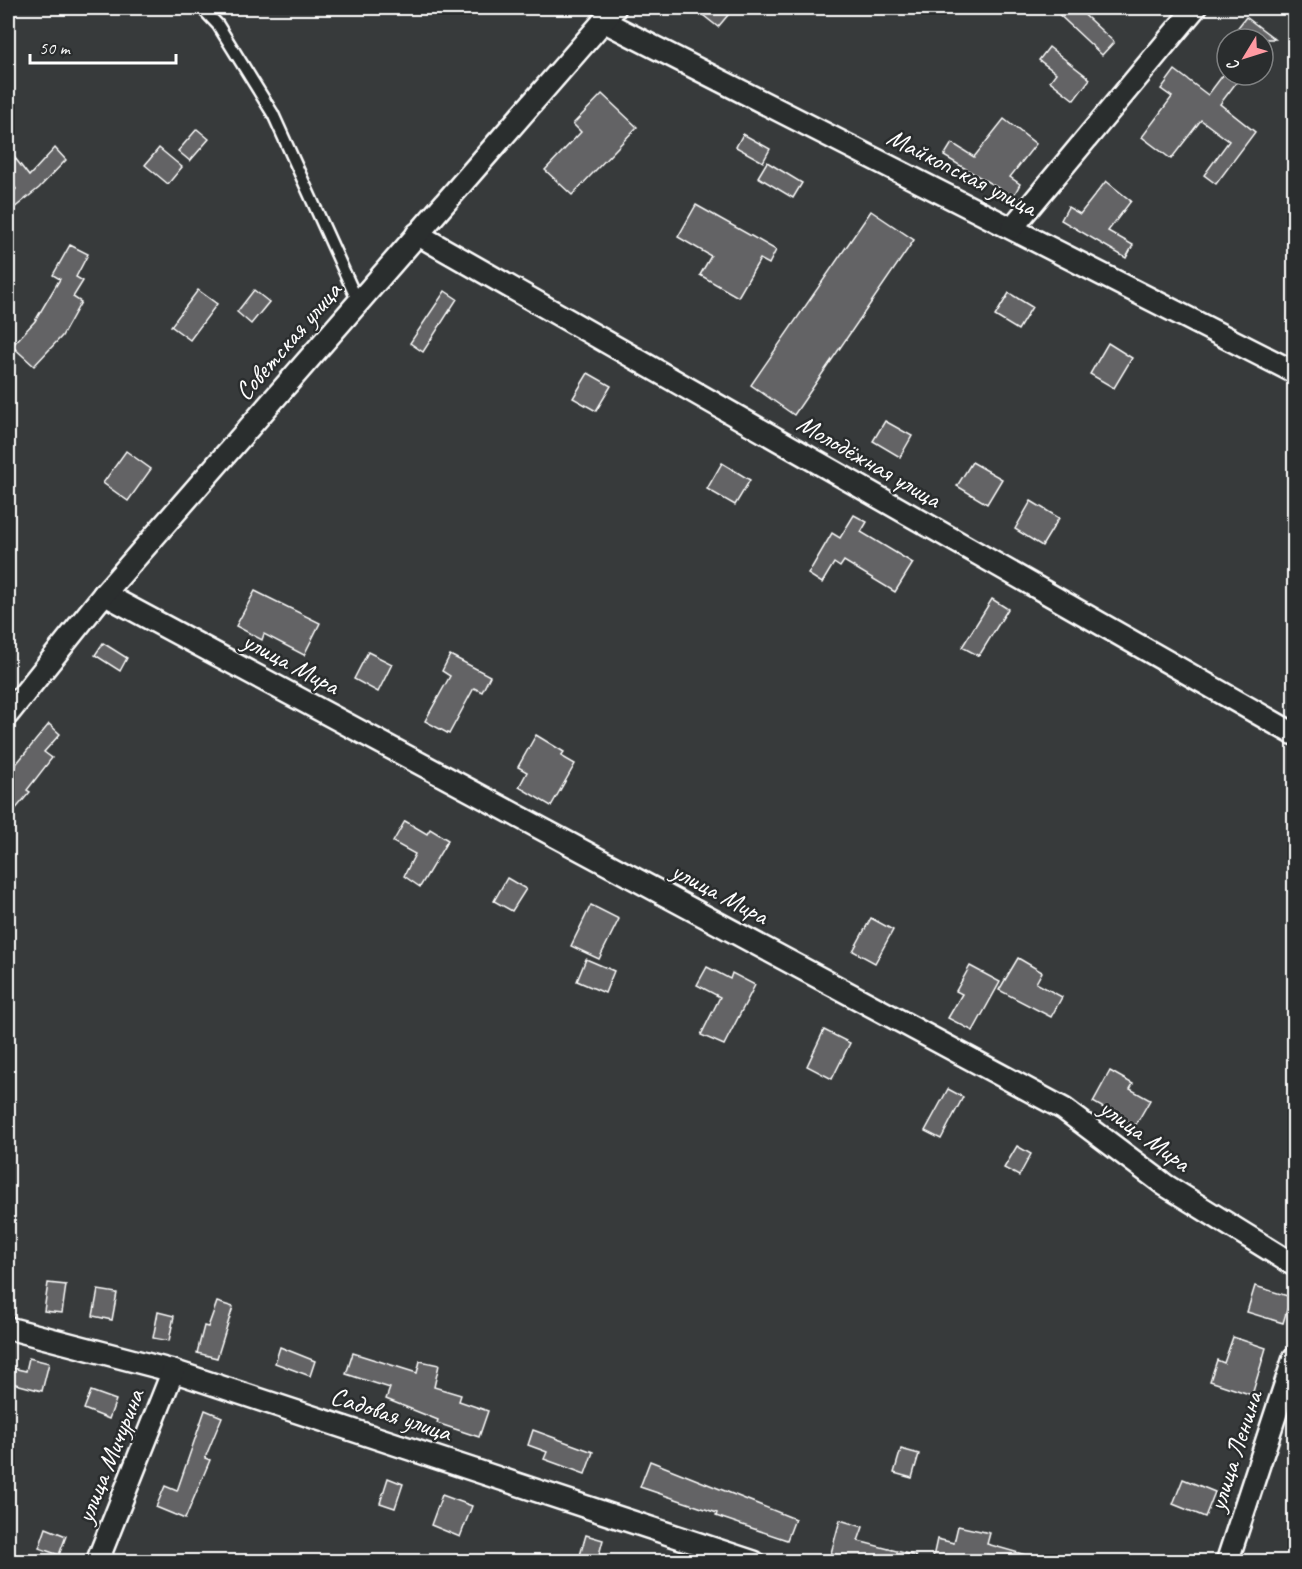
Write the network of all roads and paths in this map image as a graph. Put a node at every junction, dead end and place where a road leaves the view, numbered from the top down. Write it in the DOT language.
graph roads {
  1 [pos="202,8"];
  2 [pos="1194,8"];
  3 [pos="609,14"];
  4 [pos="1012,228"];
  5 [pos="417,234"];
  6 [pos="358,302"];
  7 [pos="1294,372"];
  8 [pos="104,594"];
  9 [pos="10,707"];
  10 [pos="1294,734"];
  11 [pos="1294,1265"];
  12 [pos="8,1328"];
  13 [pos="1294,1358"];
  14 [pos="173,1371"];
  15 [pos="97,1562"];
  16 [pos="754,1562"];
  17 [pos="1227,1562"];
  1 -- 6 [label="lane"];
  2 -- 4 [label="street"];
  3 -- 4 [label="street, Майкопская улица"];
  3 -- 5 [label="street, Советская улица"];
  4 -- 7 [label="street, Майкопская улица"];
  5 -- 6 [label="street, Советская улица"];
  5 -- 10 [label="street, Молодёжная улица"];
  6 -- 8 [label="street, Советская улица"];
  8 -- 9 [label="street, Советская улица"];
  8 -- 11 [label="street, улица Мира"];
  12 -- 14 [label="street, Садовая улица"];
  13 -- 17 [label="street, улица Ленина"];
  14 -- 15 [label="street, улица Мичурина"];
  14 -- 16 [label="street, Садовая улица"];
}
